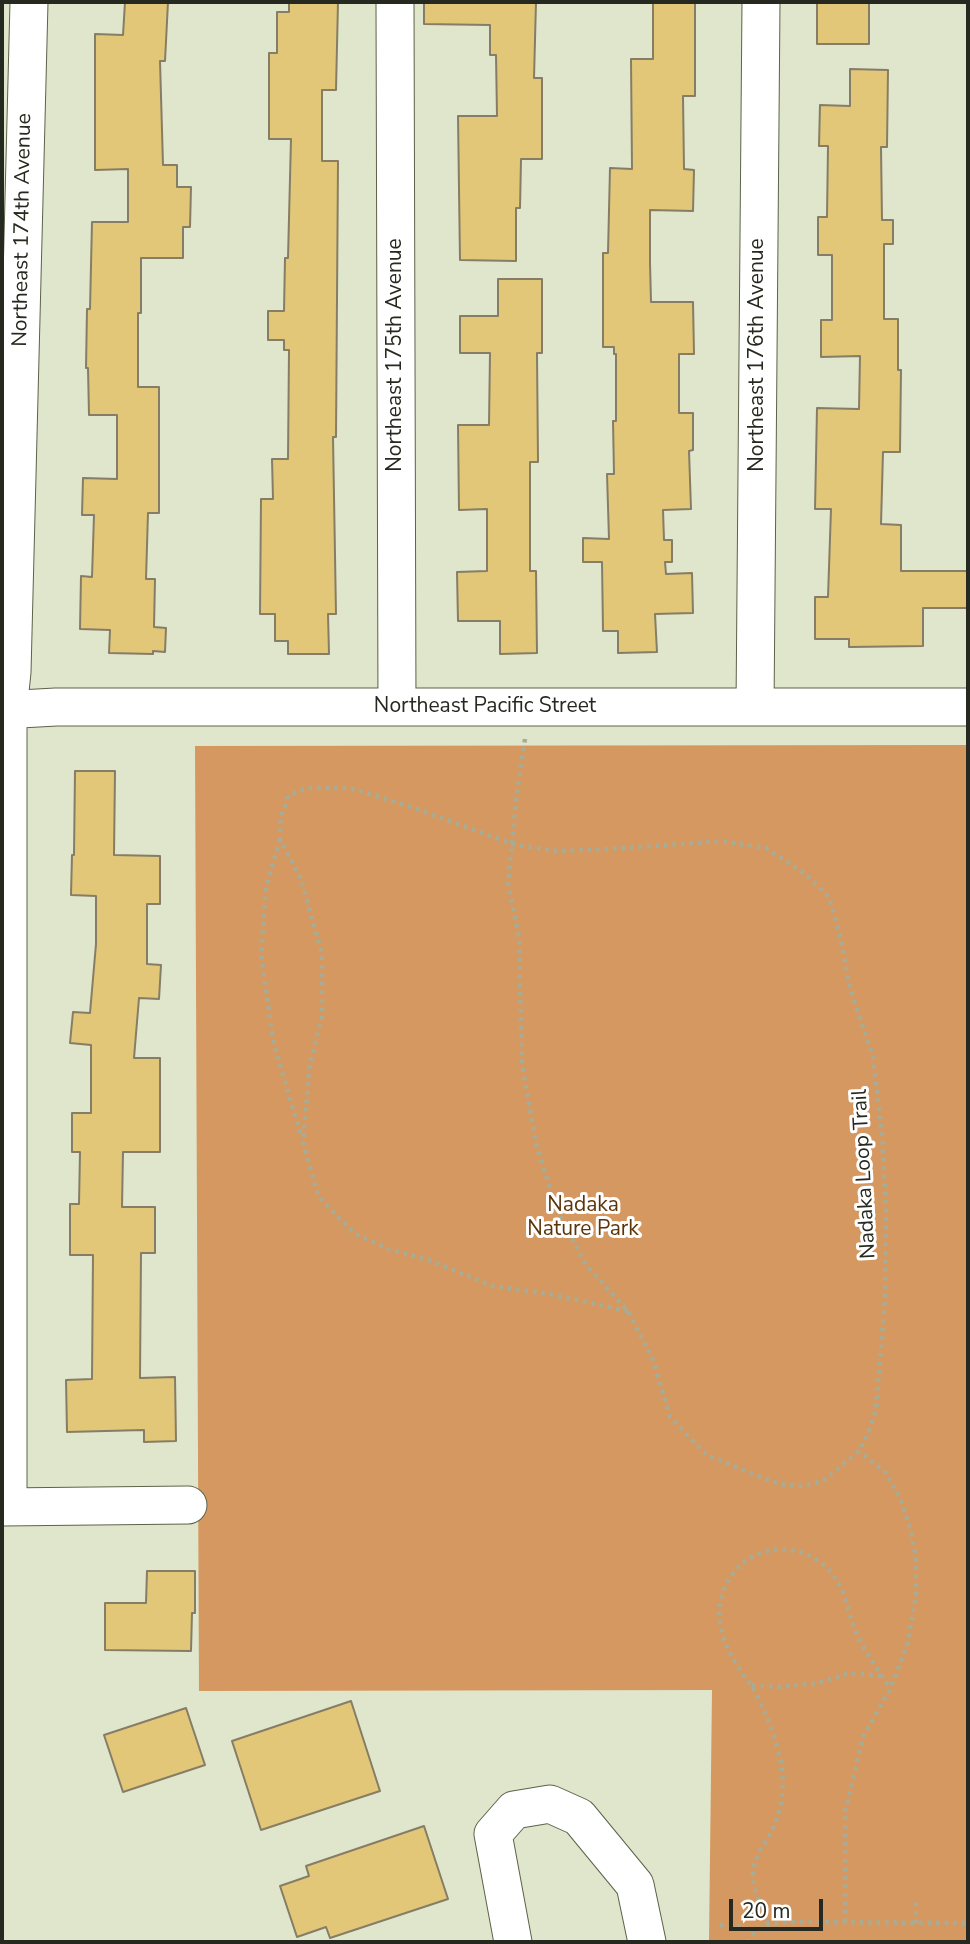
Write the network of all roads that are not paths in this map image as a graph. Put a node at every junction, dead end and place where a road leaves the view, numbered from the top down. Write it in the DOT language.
graph roads {
  1 [pos="29,2"];
  2 [pos="395,2"];
  3 [pos="761,2"];
  4 [pos="397,707"];
  5 [pos="755,707"];
  6 [pos="968,707"];
  7 [pos="5,710"];
  8 [pos="188,1505"];
  9 [pos="5,1507"];
  10 [pos="513,1942"];
  11 [pos="647,1942"];
  1 -- 7 [label="street, Northeast 174th Avenue"];
  2 -- 4 [label="street, Northeast 175th Avenue"];
  3 -- 5 [label="street, Northeast 176th Avenue"];
  4 -- 5 [label="street, Northeast Pacific Street"];
  4 -- 7 [label="street, Northeast Pacific Street"];
  5 -- 6 [label="street, Northeast Pacific Street"];
  7 -- 9 [label="street, Northeast 174th Avenue"];
  8 -- 9 [label="street"];
  10 -- 11 [label="street"];
}
